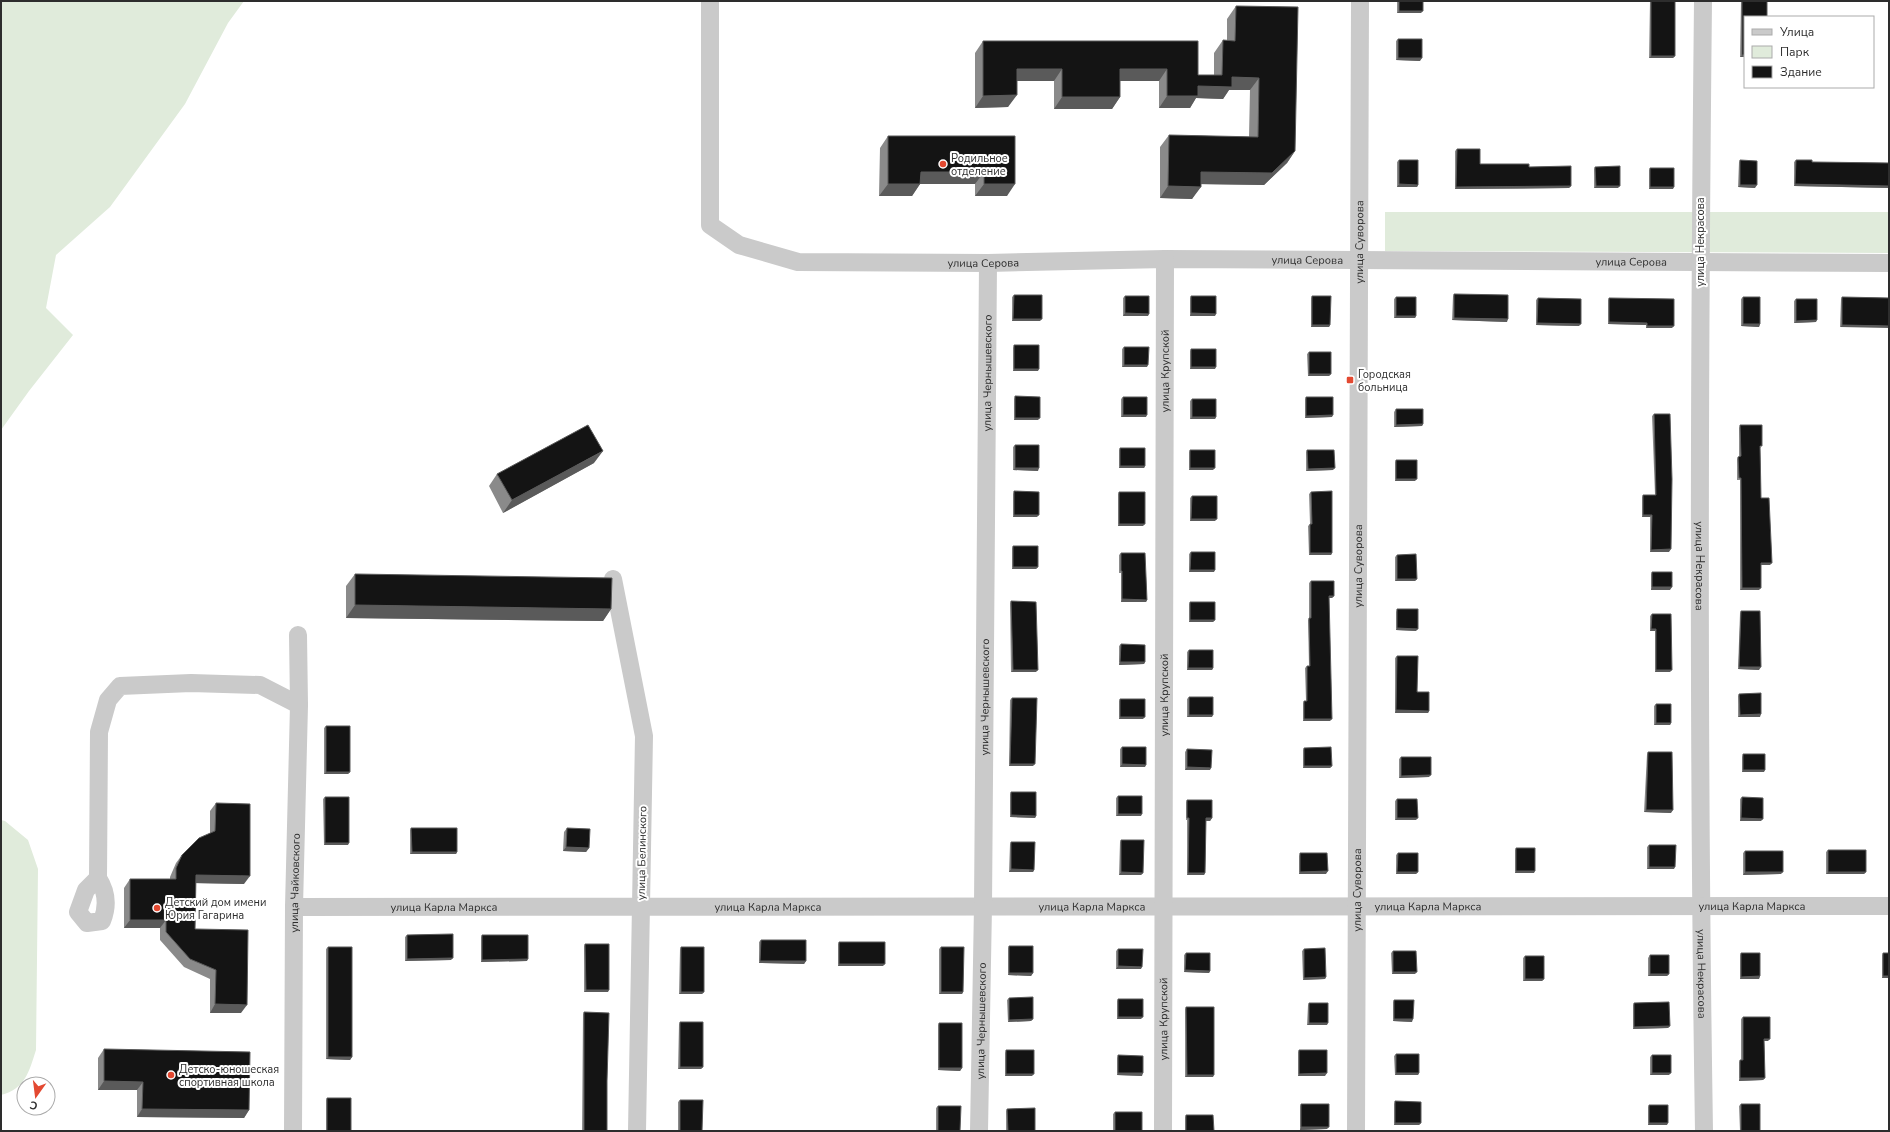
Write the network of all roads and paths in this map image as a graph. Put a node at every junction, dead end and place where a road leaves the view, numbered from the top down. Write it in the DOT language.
graph roads {
  1 [pos="710,1"];
  2 [pos="1360,1"];
  3 [pos="1703,1"];
  4 [pos="1165,260"];
  5 [pos="1360,261"];
  6 [pos="988,263"];
  7 [pos="1700,263"];
  8 [pos="1889,263"];
  9 [pos="613,579"];
  10 [pos="298,635"];
  11 [pos="299,705"];
  12 [pos="98,878"];
  13 [pos="983,906"];
  14 [pos="1162,906"];
  15 [pos="1356,906"];
  16 [pos="1700,906"];
  17 [pos="1889,906"];
  18 [pos="294,907"];
  19 [pos="640,907"];
  20 [pos="293,1131"];
  21 [pos="637,1131"];
  22 [pos="979,1131"];
  23 [pos="1162,1131"];
  24 [pos="1356,1131"];
  25 [pos="1704,1131"];
  1 -- 6 [label="street, улица Серова"];
  2 -- 5 [label="street, улица Суворова"];
  3 -- 7 [label="street, улица Некрасова"];
  4 -- 5 [label="street, улица Серова"];
  4 -- 6 [label="street, улица Серова"];
  4 -- 14 [label="street, улица Крупской"];
  5 -- 7 [label="street, улица Серова"];
  5 -- 15 [label="street, улица Суворова"];
  6 -- 13 [label="street, улица Чернышевского"];
  7 -- 8 [label="street, улица Серова"];
  7 -- 16 [label="street, улица Некрасова"];
  9 -- 19 [label="street, улица Белинского"];
  10 -- 11 [label="street, улица Чайковского"];
  11 -- 12 [label="street"];
  11 -- 18 [label="street, улица Чайковского"];
  13 -- 14 [label="street, улица Карла Маркса"];
  13 -- 19 [label="street, улица Карла Маркса"];
  13 -- 22 [label="street, улица Чернышевского"];
  14 -- 15 [label="street, улица Карла Маркса"];
  14 -- 23 [label="street, улица Крупской"];
  15 -- 16 [label="street, улица Карла Маркса"];
  15 -- 24 [label="street, улица Суворова"];
  16 -- 17 [label="street, улица Карла Маркса"];
  16 -- 25 [label="street, улица Некрасова"];
  18 -- 19 [label="street, улица Карла Маркса"];
  18 -- 20 [label="street, улица Чайковского"];
  19 -- 21 [label="street, улица Белинского"];
}
